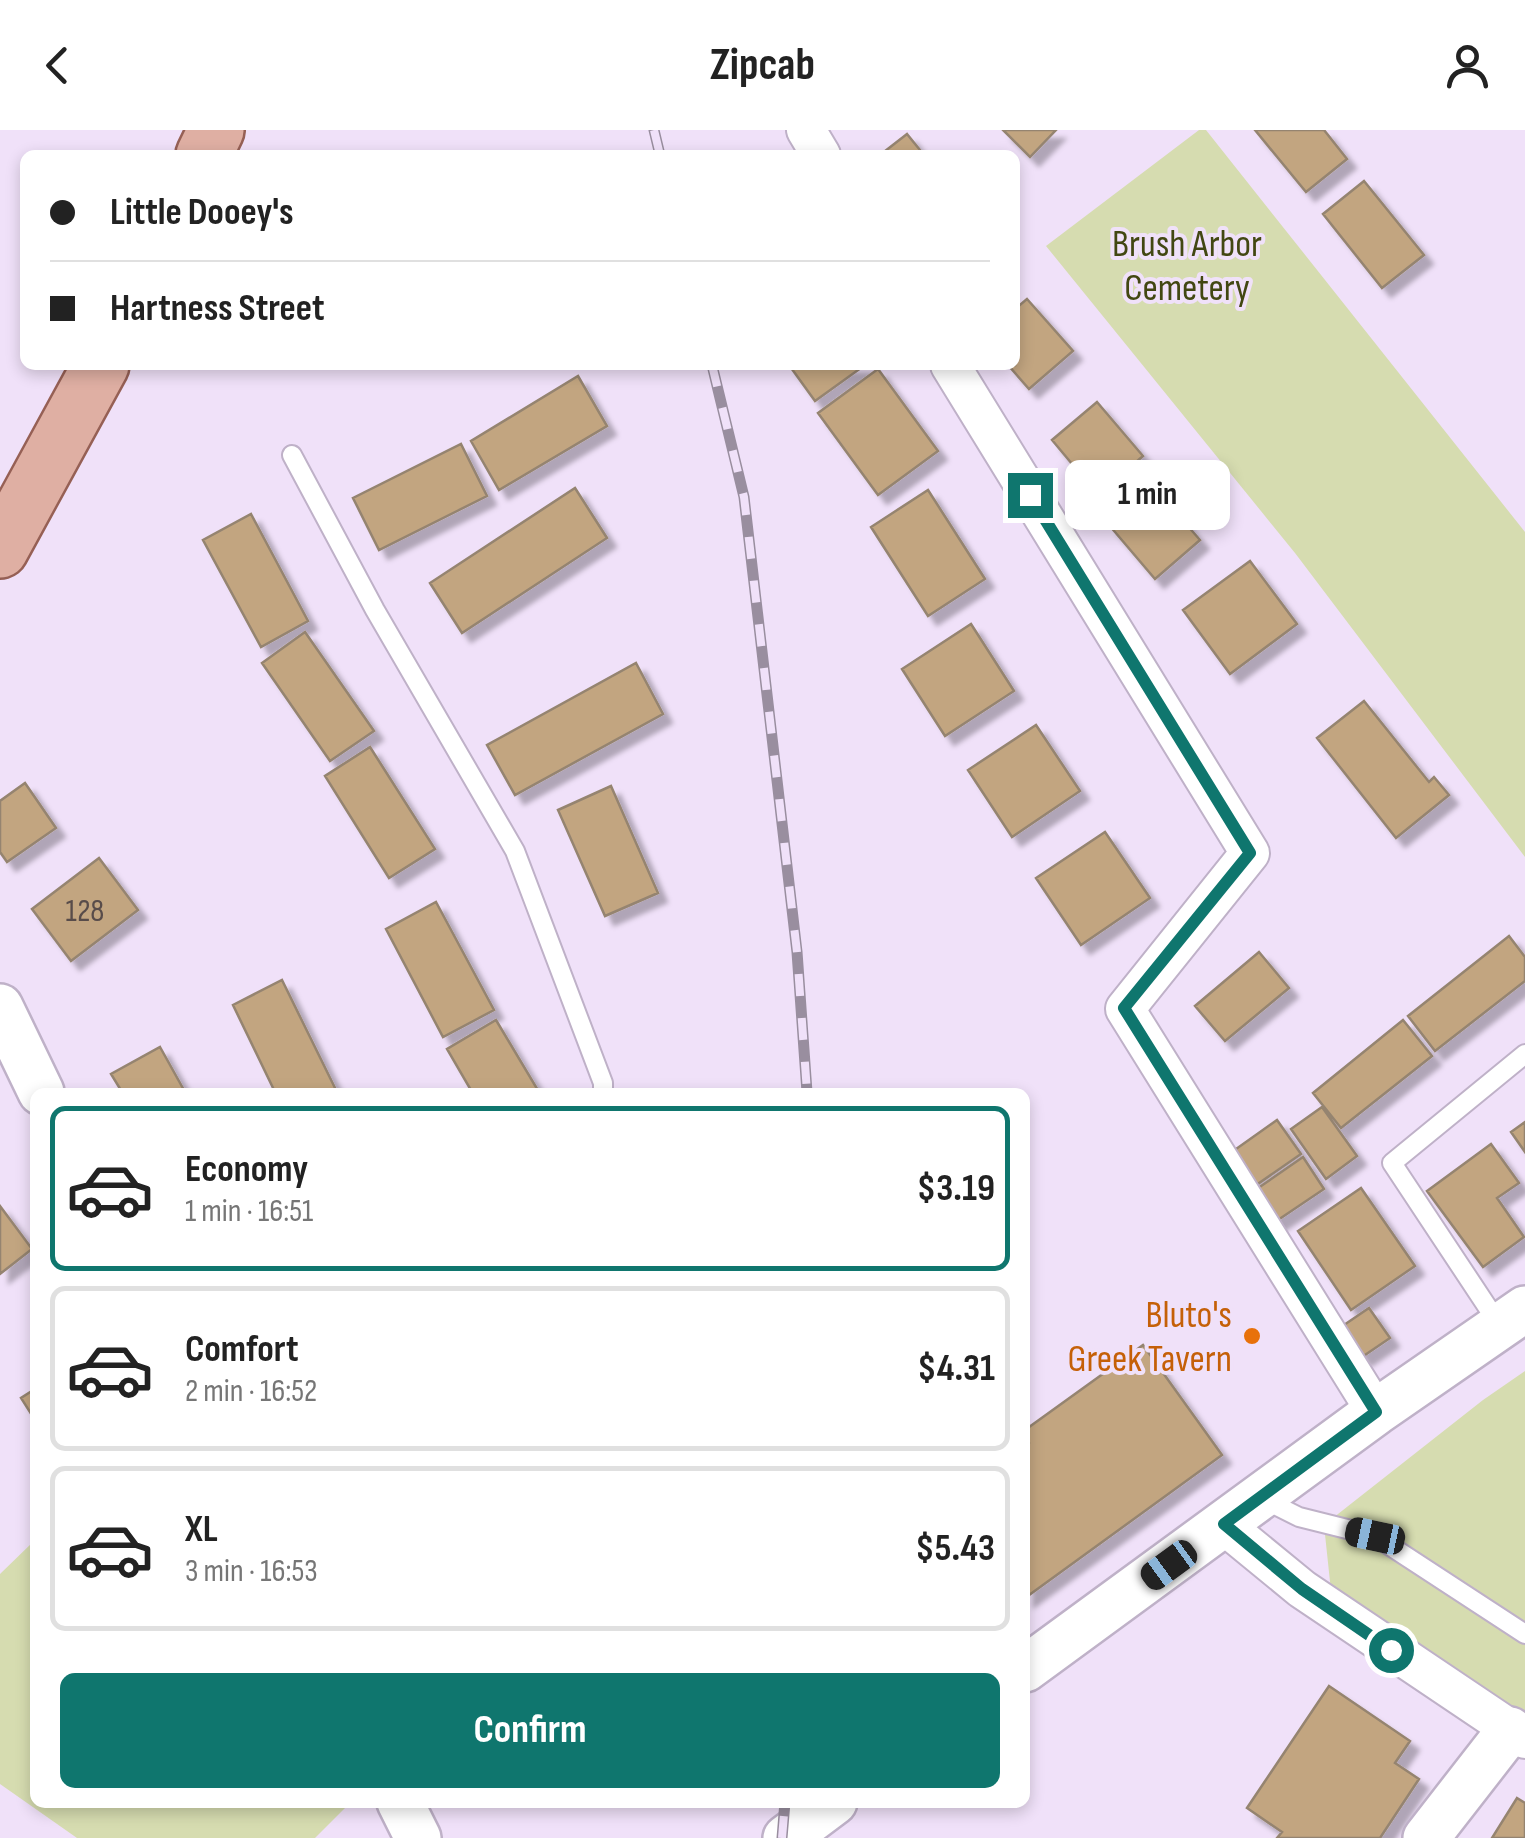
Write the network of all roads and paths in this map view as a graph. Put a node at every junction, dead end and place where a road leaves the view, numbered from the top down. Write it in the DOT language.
graph roads {
  1 [pos="98,370"];
  2 [pos="953,370"];
  3 [pos="292,456"];
  4 [pos="0,550"];
  5 [pos="0,1007"];
  6 [pos="1525,1054"];
  7 [pos="39,1088"];
  8 [pos="603,1088"];
  9 [pos="1512,1318"];
  10 [pos="1376,1412"];
  11 [pos="1261,1498"];
  12 [pos="1224,1524"];
  13 [pos="1525,1634"];
  14 [pos="1030,1664"];
  15 [pos="1518,1734"];
  16 [pos="403,1808"];
  17 [pos="826,1808"];
  18 [pos="418,1838"];
  19 [pos="786,1838"];
  20 [pos="1426,1838"];
  1 -- 4 [label="main road"];
  2 -- 10 [label="street"];
  3 -- 8 [label="lane"];
  5 -- 7 [label="street"];
  6 -- 9 [label="lane"];
  9 -- 10 [label="street"];
  10 -- 11 [label="street"];
  11 -- 12 [label="street"];
  11 -- 13 [label="lane"];
  12 -- 14 [label="street"];
  12 -- 15 [label="street"];
  15 -- 20 [label="street"];
  16 -- 18 [label="street"];
  17 -- 19 [label="street"];
}
